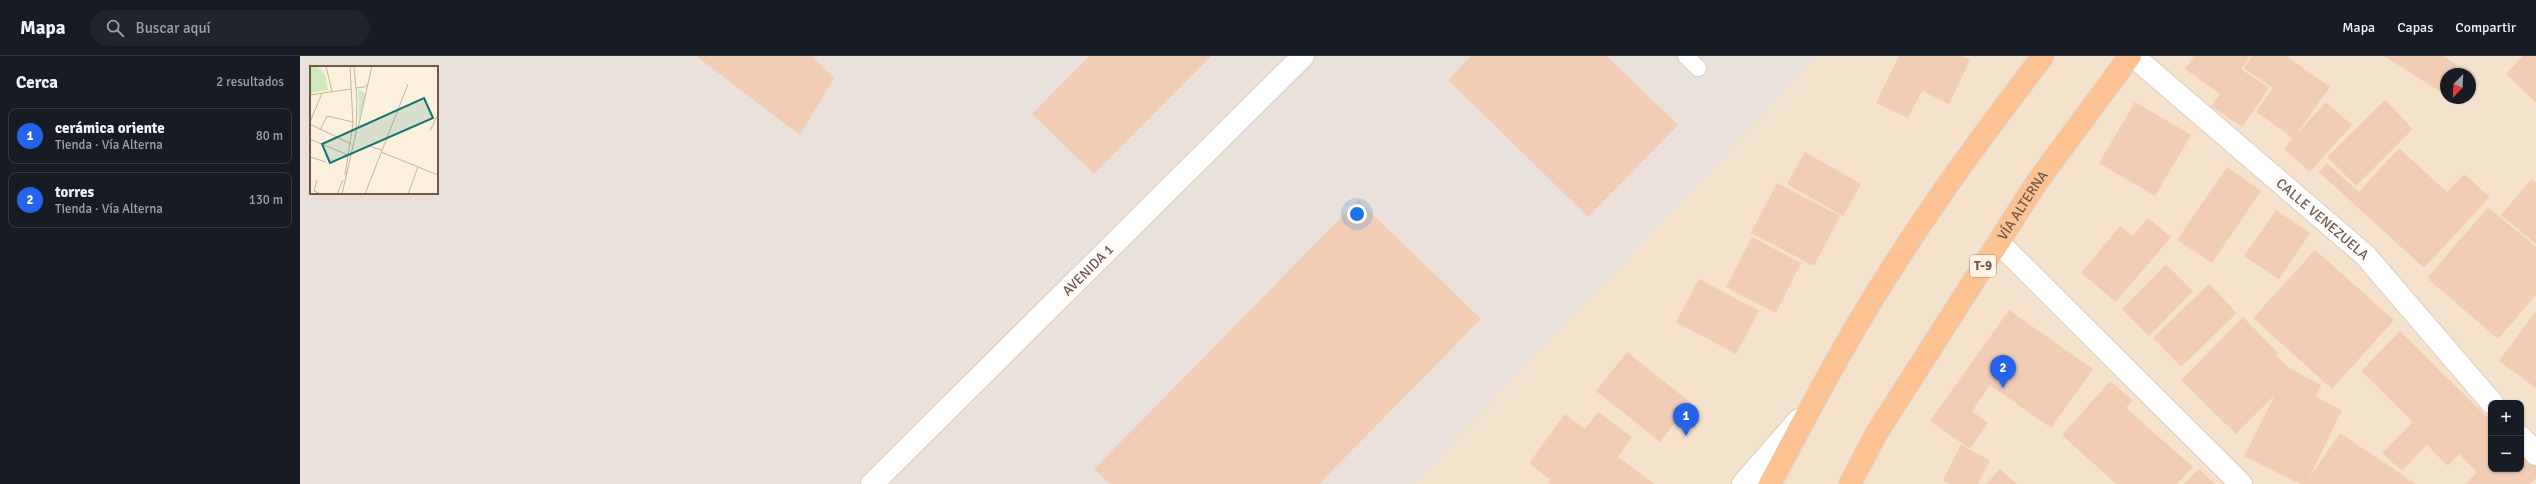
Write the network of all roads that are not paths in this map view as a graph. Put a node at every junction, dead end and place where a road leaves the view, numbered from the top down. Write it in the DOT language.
graph roads {
  1 [pos="1304,56"];
  2 [pos="1686,56"];
  3 [pos="2043,56"];
  4 [pos="2130,56"];
  5 [pos="2133,56"];
  6 [pos="1698,68"];
  7 [pos="1998,242"];
  8 [pos="2489,400"];
  9 [pos="1812,405"];
  10 [pos="2524,440"];
  11 [pos="2536,454"];
  12 [pos="872,484"];
  13 [pos="1743,484"];
  14 [pos="1770,484"];
  15 [pos="1850,484"];
  16 [pos="2241,484"];
  1 -- 12 [label="street, AVENIDA 1"];
  2 -- 6 [label="lane"];
  3 -- 9 [label="highway"];
  4 -- 7 [label="highway, VÍA ALTERNA / T-9"];
  5 -- 8 [label="street, CALLE VENEZUELA"];
  7 -- 15 [label="highway, VÍA ALTERNA / T-9"];
  7 -- 16 [label="street"];
  9 -- 13 [label="street"];
  9 -- 14 [label="highway"];
  10 -- 11 [label="street"];
}
